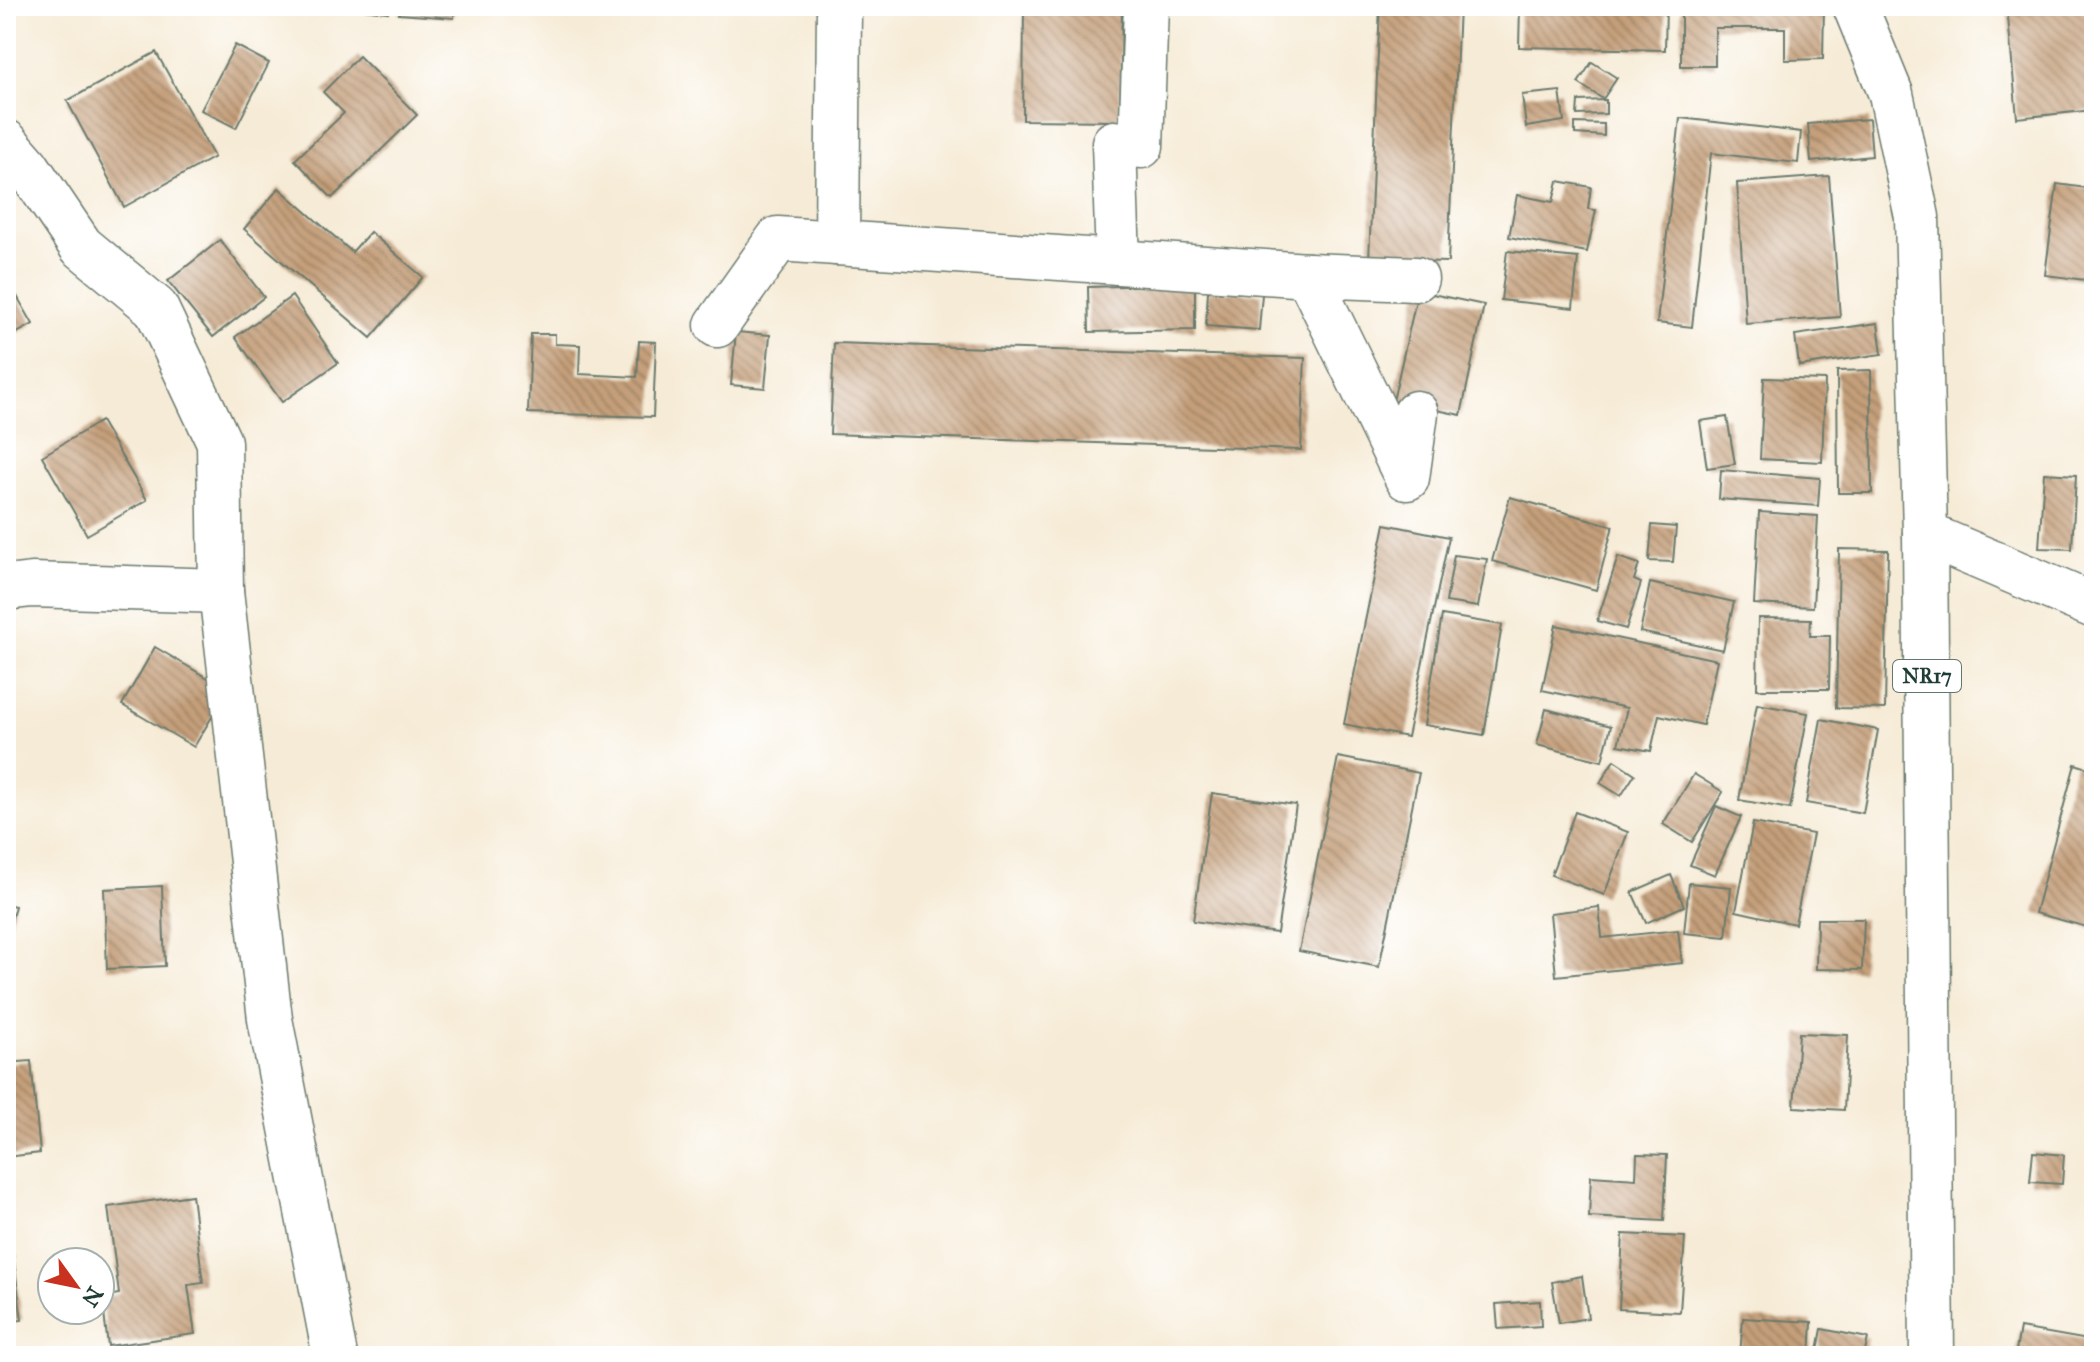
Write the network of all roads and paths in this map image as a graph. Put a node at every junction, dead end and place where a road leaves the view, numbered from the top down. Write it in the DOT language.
graph roads {
  1 [pos="839,6"];
  2 [pos="1146,6"];
  3 [pos="1855,6"];
  4 [pos="6,142"];
  5 [pos="837,243"];
  6 [pos="1118,262"];
  7 [pos="1308,275"];
  8 [pos="1416,279"];
  9 [pos="717,325"];
  10 [pos="1416,413"];
  11 [pos="1925,534"];
  12 [pos="6,588"];
  13 [pos="221,591"];
  14 [pos="2094,606"];
  15 [pos="335,1356"];
  16 [pos="1932,1356"];
  1 -- 5 [label="street"];
  2 -- 6 [label="street"];
  3 -- 11 [label="street, NR17"];
  4 -- 13 [label="street"];
  5 -- 6 [label="street"];
  5 -- 9 [label="street"];
  6 -- 7 [label="street"];
  7 -- 8 [label="street"];
  7 -- 10 [label="street"];
  11 -- 14 [label="street"];
  11 -- 16 [label="street, NR17"];
  12 -- 13 [label="street"];
  13 -- 15 [label="street"];
}
